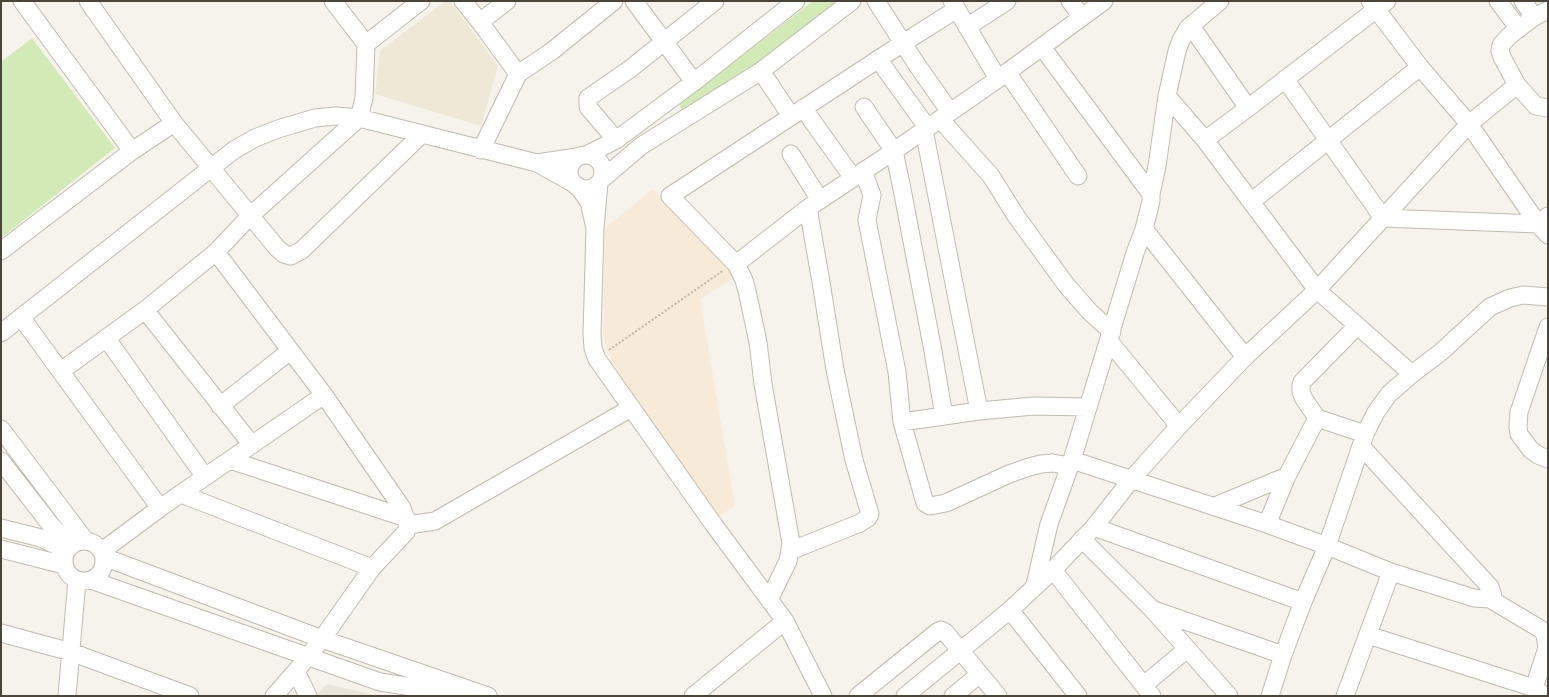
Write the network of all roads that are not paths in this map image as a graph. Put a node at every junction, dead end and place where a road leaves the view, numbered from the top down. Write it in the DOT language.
graph roads {
  1 [pos="22,1"];
  2 [pos="88,1"];
  3 [pos="333,1"];
  4 [pos="463,1"];
  5 [pos="507,1"];
  6 [pos="614,1"];
  7 [pos="634,1"];
  8 [pos="714,1"];
  9 [pos="796,1"];
  10 [pos="852,1"];
  11 [pos="876,1"];
  12 [pos="1007,1"];
  13 [pos="1070,1"];
  14 [pos="1104,1"];
  15 [pos="1220,1"];
  16 [pos="1498,1"];
  17 [pos="1523,1"];
  18 [pos="413,3"];
  19 [pos="1377,4"];
  20 [pos="954,5"];
  21 [pos="1541,14"];
  22 [pos="1082,17"];
  23 [pos="480,22"];
  24 [pos="1190,26"];
  25 [pos="967,27"];
  26 [pos="1519,29"];
  27 [pos="664,42"];
  28 [pos="903,43"];
  29 [pos="366,44"];
  30 [pos="1042,47"];
  31 [pos="878,59"];
  32 [pos="1420,67"];
  33 [pos="761,71"];
  34 [pos="518,74"];
  35 [pos="1002,76"];
  36 [pos="1285,80"];
  37 [pos="694,82"];
  38 [pos="1517,85"];
  39 [pos="1167,96"];
  40 [pos="864,107"];
  41 [pos="1248,108"];
  42 [pos="1548,108"];
  43 [pos="797,112"];
  44 [pos="359,118"];
  45 [pos="935,122"];
  46 [pos="174,123"];
  47 [pos="1469,124"];
  48 [pos="422,134"];
  49 [pos="616,140"];
  50 [pos="1205,140"];
  51 [pos="1328,140"];
  52 [pos="481,150"];
  53 [pos="132,151"];
  54 [pos="894,151"];
  55 [pos="791,154"];
  56 [pos="582,156"];
  57 [pos="538,163"];
  58 [pos="211,167"];
  59 [pos="858,174"];
  60 [pos="1078,176"];
  61 [pos="600,181"];
  62 [pos="576,185"];
  63 [pos="1151,194"];
  64 [pos="1252,201"];
  65 [pos="814,204"];
  66 [pos="250,216"];
  67 [pos="1383,218"];
  68 [pos="1545,225"];
  69 [pos="595,228"];
  70 [pos="1144,229"];
  71 [pos="1,251"];
  72 [pos="216,252"];
  73 [pos="736,264"];
  74 [pos="1317,290"];
  75 [pos="1548,297"];
  76 [pos="145,310"];
  77 [pos="21,317"];
  78 [pos="1357,326"];
  79 [pos="3,327"];
  80 [pos="1548,327"];
  81 [pos="1110,336"];
  82 [pos="107,339"];
  83 [pos="1545,344"];
  84 [pos="290,351"];
  85 [pos="1245,357"];
  86 [pos="61,371"];
  87 [pos="1412,374"];
  88 [pos="324,395"];
  89 [pos="220,406"];
  90 [pos="1088,407"];
  91 [pos="631,408"];
  92 [pos="980,411"];
  93 [pos="944,416"];
  94 [pos="1317,418"];
  95 [pos="902,422"];
  96 [pos="1179,426"];
  97 [pos="1,429"];
  98 [pos="1363,440"];
  99 [pos="252,445"];
  100 [pos="1548,458"];
  101 [pos="230,460"];
  102 [pos="1,461"];
  103 [pos="1071,463"];
  104 [pos="1287,476"];
  105 [pos="205,478"];
  106 [pos="1131,480"];
  107 [pos="181,494"];
  108 [pos="1215,506"];
  109 [pos="160,508"];
  110 [pos="407,522"];
  111 [pos="50,524"];
  112 [pos="1267,524"];
  113 [pos="1,528"];
  114 [pos="1088,533"];
  115 [pos="41,538"];
  116 [pos="1327,546"];
  117 [pos="1,549"];
  118 [pos="71,550"];
  119 [pos="790,551"];
  120 [pos="103,554"];
  121 [pos="372,568"];
  122 [pos="1053,570"];
  123 [pos="1391,572"];
  124 [pos="84,580"];
  125 [pos="1035,585"];
  126 [pos="1490,599"];
  127 [pos="769,600"];
  128 [pos="1303,602"];
  129 [pos="1010,610"];
  130 [pos="1152,610"];
  131 [pos="785,621"];
  132 [pos="1,633"];
  133 [pos="1368,635"];
  134 [pos="322,639"];
  135 [pos="1187,649"];
  136 [pos="961,651"];
  137 [pos="71,652"];
  138 [pos="1282,655"];
  139 [pos="308,656"];
  140 [pos="296,671"];
  141 [pos="980,674"];
  142 [pos="1539,692"];
  143 [pos="1150,693"];
  144 [pos="1348,695"];
  145 [pos="66,696"];
  146 [pos="190,696"];
  147 [pos="274,696"];
  148 [pos="308,696"];
  149 [pos="395,696"];
  150 [pos="415,696"];
  151 [pos="452,696"];
  152 [pos="488,696"];
  153 [pos="693,696"];
  154 [pos="823,696"];
  155 [pos="858,696"];
  156 [pos="905,696"];
  157 [pos="953,696"];
  158 [pos="998,696"];
  159 [pos="1078,696"];
  160 [pos="1229,696"];
  161 [pos="1270,696"];
  1 -- 53 [label="street"];
  2 -- 46 [label="street"];
  3 -- 29 [label="street"];
  4 -- 23 [label="street"];
  5 -- 23 [label="street"];
  6 -- 34 [label="street"];
  7 -- 27 [label="street"];
  8 -- 27 [label="street"];
  9 -- 37 [label="street"];
  10 -- 33 [label="street"];
  11 -- 28 [label="street"];
  12 -- 25 [label="street"];
  13 -- 22 [label="street"];
  14 -- 22 [label="street"];
  15 -- 24 [label="street"];
  16 -- 26 [label="street"];
  17 -- 21 [label="street"];
  18 -- 29 [label="street"];
  19 -- 32 [label="street"];
  19 -- 36 [label="street"];
  20 -- 25 [label="street"];
  20 -- 28 [label="street"];
  21 -- 26 [label="street"];
  22 -- 30 [label="street"];
  23 -- 34 [label="street"];
  24 -- 39 [label="street"];
  24 -- 41 [label="street"];
  25 -- 35 [label="street"];
  26 -- 38 [label="street"];
  27 -- 37 [label="street"];
  27 -- 49 [label="street"];
  28 -- 31 [label="street"];
  28 -- 45 [label="street"];
  29 -- 44 [label="street"];
  30 -- 35 [label="street"];
  30 -- 63 [label="street"];
  31 -- 43 [label="street"];
  31 -- 45 [label="street"];
  32 -- 47 [label="street"];
  32 -- 51 [label="street"];
  33 -- 43 [label="street"];
  33 -- 61 [label="street"];
  34 -- 52 [label="street"];
  35 -- 45 [label="street"];
  35 -- 60 [label="street"];
  36 -- 41 [label="street"];
  36 -- 51 [label="street"];
  37 -- 49 [label="street"];
  38 -- 42 [label="street"];
  38 -- 47 [label="street"];
  39 -- 50 [label="street"];
  39 -- 63 [label="street"];
  40 -- 54 [label="street"];
  41 -- 50 [label="street"];
  43 -- 59 [label="street"];
  43 -- 73 [label="street"];
  44 -- 48 [label="street"];
  44 -- 58 [label="street"];
  44 -- 66 [label="street"];
  45 -- 54 [label="street"];
  45 -- 81 [label="street"];
  45 -- 92 [label="street"];
  46 -- 53 [label="street"];
  46 -- 58 [label="street"];
  47 -- 67 [label="street"];
  47 -- 68 [label="street"];
  48 -- 52 [label="street"];
  48 -- 66 [label="street"];
  49 -- 56 [label="street"];
  50 -- 64 [label="street"];
  51 -- 64 [label="street"];
  51 -- 67 [label="street"];
  52 -- 57 [label="street"];
  53 -- 71 [label="street"];
  54 -- 59 [label="street"];
  54 -- 93 [label="street"];
  55 -- 65 [label="street"];
  56 -- 57 [label="street"];
  56 -- 61 [label="street"];
  56 -- 62 [label="street"];
  57 -- 62 [label="street"];
  58 -- 66 [label="street"];
  58 -- 77 [label="street"];
  59 -- 65 [label="street"];
  59 -- 95 [label="street"];
  61 -- 62 [label="street"];
  61 -- 69 [label="street"];
  62 -- 69 [label="street"];
  63 -- 70 [label="street"];
  64 -- 74 [label="street"];
  65 -- 73 [label="street"];
  65 -- 119 [label="street"];
  66 -- 72 [label="street"];
  67 -- 68 [label="street"];
  67 -- 74 [label="street"];
  69 -- 91 [label="street"];
  70 -- 81 [label="street"];
  70 -- 85 [label="street"];
  72 -- 76 [label="street"];
  72 -- 84 [label="street"];
  73 -- 119 [label="street"];
  74 -- 78 [label="street"];
  74 -- 85 [label="street"];
  75 -- 87 [label="street"];
  76 -- 82 [label="street"];
  76 -- 89 [label="street"];
  77 -- 79 [label="street"];
  77 -- 86 [label="street"];
  78 -- 87 [label="street"];
  78 -- 94 [label="street"];
  80 -- 83 [label="street"];
  81 -- 90 [label="street"];
  81 -- 96 [label="street"];
  82 -- 86 [label="street"];
  82 -- 105 [label="street"];
  83 -- 100 [label="street"];
  84 -- 88 [label="street"];
  84 -- 89 [label="street"];
  85 -- 96 [label="street"];
  86 -- 109 [label="street"];
  87 -- 98 [label="street"];
  88 -- 99 [label="street"];
  88 -- 110 [label="street"];
  89 -- 99 [label="street"];
  90 -- 92 [label="street"];
  90 -- 103 [label="street"];
  91 -- 110 [label="street"];
  91 -- 127 [label="street"];
  92 -- 93 [label="street"];
  93 -- 95 [label="street"];
  94 -- 98 [label="street"];
  94 -- 104 [label="street"];
  95 -- 103 [label="street"];
  96 -- 106 [label="street"];
  97 -- 118 [label="street"];
  98 -- 116 [label="street"];
  98 -- 126 [label="street"];
  99 -- 101 [label="street"];
  101 -- 105 [label="street"];
  101 -- 110 [label="street"];
  102 -- 111 [label="street"];
  103 -- 106 [label="street"];
  103 -- 125 [label="street"];
  104 -- 108 [label="street"];
  104 -- 112 [label="street"];
  105 -- 107 [label="street"];
  106 -- 108 [label="street"];
  106 -- 114 [label="street"];
  107 -- 109 [label="street"];
  107 -- 121 [label="street"];
  108 -- 112 [label="street"];
  109 -- 120 [label="street"];
  110 -- 121 [label="street"];
  111 -- 115 [label="street"];
  111 -- 118 [label="street"];
  112 -- 116 [label="street"];
  113 -- 115 [label="street"];
  114 -- 122 [label="street"];
  114 -- 128 [label="street"];
  114 -- 130 [label="street"];
  115 -- 118 [label="street"];
  116 -- 123 [label="street"];
  116 -- 128 [label="street"];
  117 -- 118 [label="street"];
  118 -- 120 [label="street"];
  118 -- 124 [label="street"];
  119 -- 127 [label="street"];
  120 -- 124 [label="street"];
  120 -- 134 [label="street"];
  121 -- 134 [label="street"];
  122 -- 125 [label="street"];
  122 -- 143 [label="street"];
  123 -- 126 [label="street"];
  123 -- 133 [label="street"];
  124 -- 137 [label="street"];
  124 -- 139 [label="street"];
  125 -- 129 [label="street"];
  126 -- 142 [label="street"];
  127 -- 131 [label="street"];
  128 -- 138 [label="street"];
  129 -- 136 [label="street"];
  129 -- 159 [label="street"];
  130 -- 135 [label="street"];
  130 -- 138 [label="street"];
  131 -- 153 [label="street"];
  131 -- 154 [label="street"];
  132 -- 137 [label="street"];
  133 -- 142 [label="street"];
  133 -- 144 [label="street"];
  134 -- 139 [label="street"];
  134 -- 152 [label="street"];
  135 -- 143 [label="street"];
  135 -- 160 [label="street"];
  136 -- 141 [label="street"];
  136 -- 155 [label="street"];
  136 -- 156 [label="street"];
  137 -- 145 [label="street"];
  137 -- 146 [label="street"];
  138 -- 161 [label="street"];
  139 -- 140 [label="street"];
  139 -- 151 [label="street"];
  140 -- 147 [label="street"];
  140 -- 148 [label="street"];
  141 -- 157 [label="street"];
  141 -- 158 [label="street"];
  149 -- 150 [label="street"];
}
